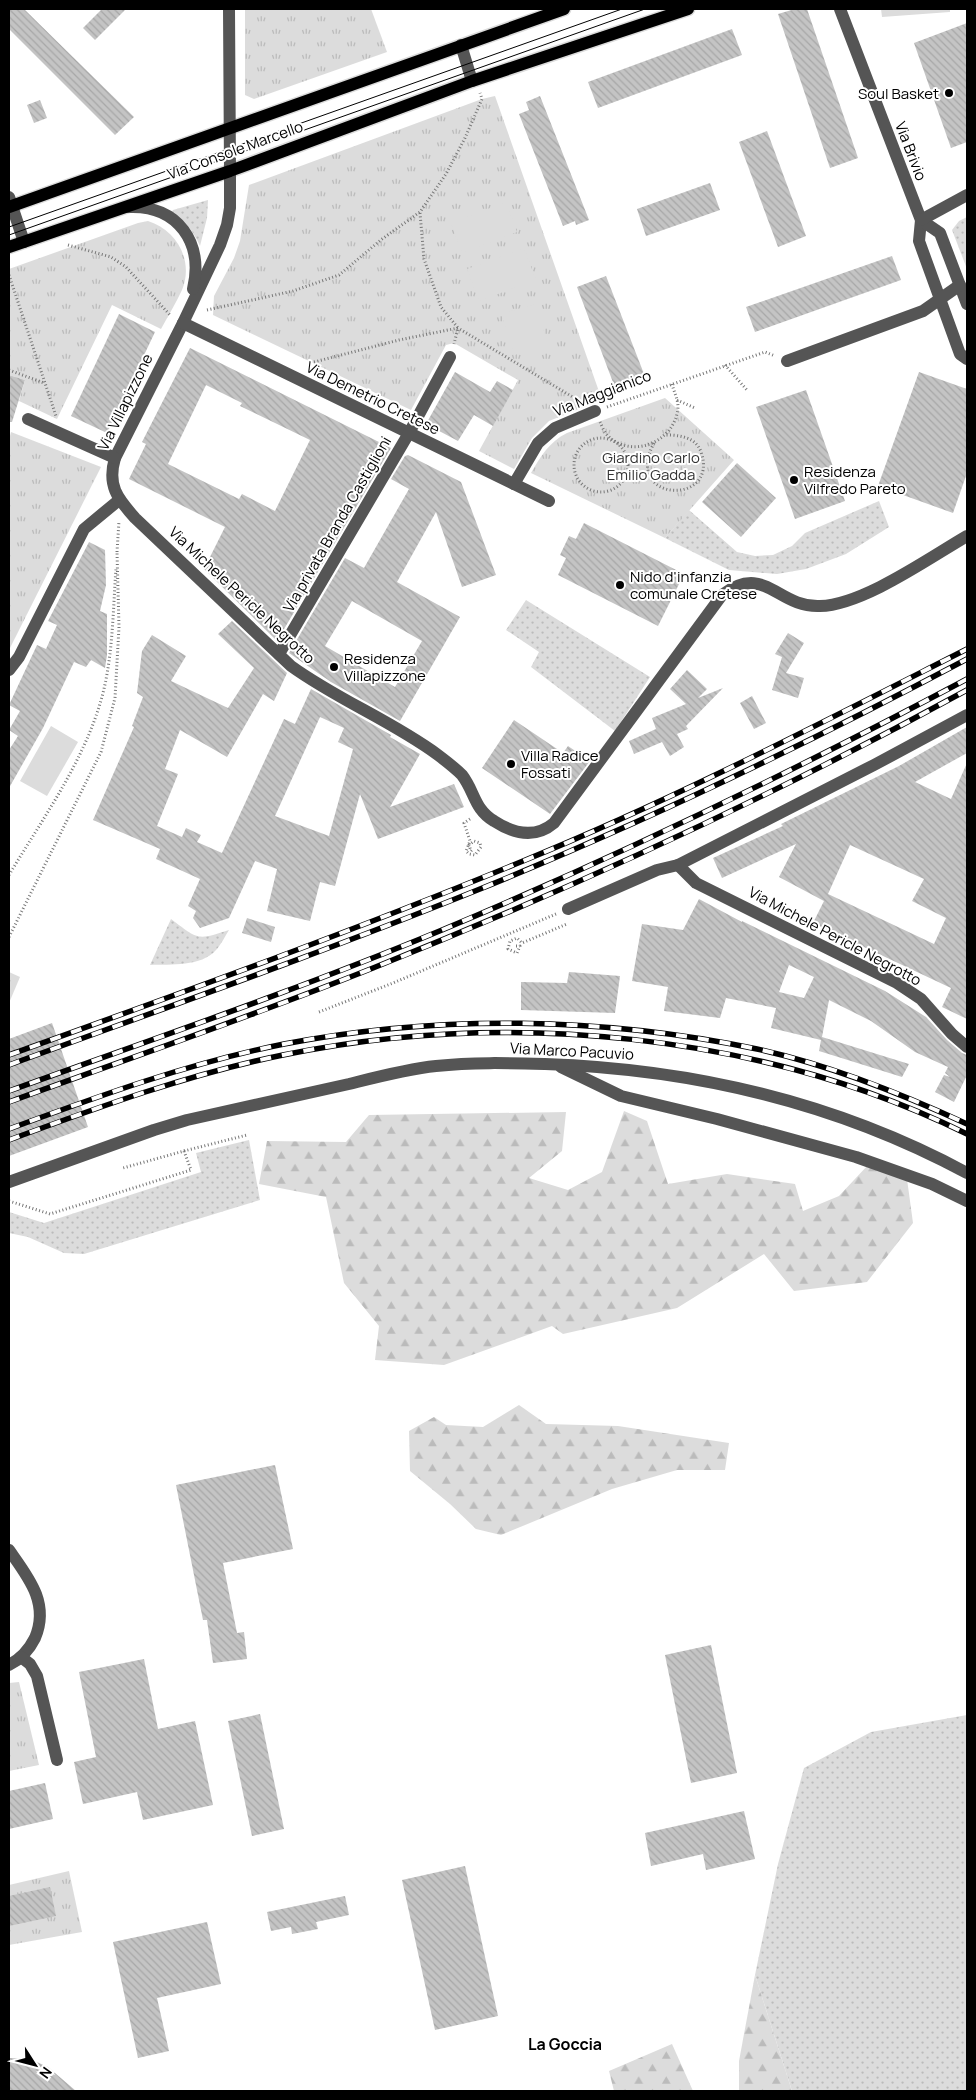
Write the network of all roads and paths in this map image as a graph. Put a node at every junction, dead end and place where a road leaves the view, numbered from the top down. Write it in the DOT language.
graph roads {
  1 [pos="229,9"];
  2 [pos="564,9"];
  3 [pos="688,9"];
  4 [pos="840,9"];
  5 [pos="461,45"];
  6 [pos="475,81"];
  7 [pos="230,126"];
  8 [pos="230,171"];
  9 [pos="967,195"];
  10 [pos="10,203"];
  11 [pos="121,207"];
  12 [pos="420,212"];
  13 [pos="921,220"];
  14 [pos="24,242"];
  15 [pos="68,245"];
  16 [pos="9,247"];
  17 [pos="9,274"];
  18 [pos="960,285"];
  19 [pos="940,300"];
  20 [pos="967,304"];
  21 [pos="207,310"];
  22 [pos="170,315"];
  23 [pos="183,322"];
  24 [pos="458,328"];
  25 [pos="450,357"];
  26 [pos="967,358"];
  27 [pos="788,361"];
  28 [pos="726,365"];
  29 [pos="9,370"];
  30 [pos="45,383"];
  31 [pos="672,384"];
  32 [pos="747,390"];
  33 [pos="677,400"];
  34 [pos="695,408"];
  35 [pos="595,411"];
  36 [pos="28,419"];
  37 [pos="409,433"];
  38 [pos="62,434"];
  39 [pos="665,435"];
  40 [pos="617,442"];
  41 [pos="654,443"];
  42 [pos="115,458"];
  43 [pos="514,484"];
  44 [pos="119,500"];
  45 [pos="549,501"];
  46 [pos="967,536"];
  47 [pos="117,552"];
  48 [pos="279,654"];
  49 [pos="9,670"];
  50 [pos="967,714"];
  51 [pos="481,812"];
  52 [pos="473,849"];
  53 [pos="678,864"];
  54 [pos="9,876"];
  55 [pos="568,909"];
  56 [pos="9,936"];
  57 [pos="516,946"];
  58 [pos="319,1012"];
  59 [pos="967,1047"];
  60 [pos="556,1065"];
  61 [pos="246,1135"];
  62 [pos="184,1151"];
  63 [pos="123,1168"];
  64 [pos="967,1173"];
  65 [pos="9,1182"];
  66 [pos="967,1200"];
  67 [pos="9,1201"];
  68 [pos="9,1550"];
  69 [pos="21,1657"];
  70 [pos="9,1665"];
  71 [pos="57,1760"];
  1 -- 7 [label="street"];
  2 -- 5 [label="main road, Via Console Marcello"];
  3 -- 6 [label="main road, Via Console Marcello"];
  4 -- 13 [label="street, Via Brivio"];
  5 -- 6 [label="street"];
  5 -- 7 [label="main road, Via Console Marcello"];
  6 -- 8 [label="main road, Via Console Marcello"];
  6 -- 12 [label="path"];
  7 -- 8 [label="street, Via Villapizzone"];
  7 -- 10 [label="main road, Via Console Marcello"];
  8 -- 11 [label="main road, Via Console Marcello"];
  8 -- 23 [label="street, Via Villapizzone"];
  9 -- 13 [label="street"];
  10 -- 14 [label="street"];
  11 -- 14 [label="main road, Via Console Marcello"];
  11 -- 23 [label="street"];
  12 -- 21 [label="path"];
  12 -- 24 [label="path"];
  13 -- 18 [label="street"];
  13 -- 19 [label="street, Via Brivio"];
  14 -- 16 [label="main road, Via Console Marcello"];
  15 -- 22 [label="path"];
  17 -- 30 [label="path"];
  18 -- 19 [label="street"];
  18 -- 20 [label="street"];
  19 -- 26 [label="street, Via Brivio"];
  19 -- 27 [label="street"];
  23 -- 37 [label="street, Via Demetrio Cretese"];
  23 -- 42 [label="street, Via Villapizzone"];
  25 -- 37 [label="street, Via privata Branda Castiglioni"];
  27 -- 28 [label="path, Via Maggianico"];
  28 -- 31 [label="path, Via Maggianico"];
  28 -- 32 [label="path"];
  29 -- 30 [label="path"];
  30 -- 38 [label="path"];
  31 -- 33 [label="path"];
  31 -- 35 [label="path, Via Maggianico"];
  33 -- 34 [label="path"];
  33 -- 39 [label="path"];
  35 -- 40 [label="path"];
  35 -- 43 [label="street, Via Maggianico"];
  36 -- 38 [label="street"];
  37 -- 43 [label="street, Via Demetrio Cretese"];
  37 -- 48 [label="street, Via privata Branda Castiglioni"];
  38 -- 42 [label="street"];
  39 -- 41 [label="path"];
  39 -- 41 [label="path"];
  40 -- 40 [label="path"];
  40 -- 41 [label="path"];
  42 -- 44 [label="street, Via Villapizzone"];
  43 -- 45 [label="street, Via Demetrio Cretese"];
  44 -- 47 [label="path"];
  44 -- 48 [label="street, Via Michele Pericle Negrotto"];
  44 -- 49 [label="street"];
  46 -- 51 [label="street"];
  47 -- 54 [label="path"];
  47 -- 56 [label="path"];
  48 -- 51 [label="street, Via Michele Pericle Negrotto"];
  50 -- 53 [label="street"];
  51 -- 52 [label="path"];
  53 -- 55 [label="street"];
  53 -- 59 [label="street, Via Michele Pericle Negrotto"];
  55 -- 57 [label="path"];
  55 -- 58 [label="path"];
  60 -- 64 [label="street, Via Marco Pacuvio"];
  60 -- 65 [label="street, Via Marco Pacuvio"];
  60 -- 66 [label="street"];
  61 -- 62 [label="path"];
  62 -- 63 [label="path"];
  62 -- 67 [label="path"];
  68 -- 69 [label="street"];
  69 -- 70 [label="street"];
  69 -- 71 [label="street"];
}
